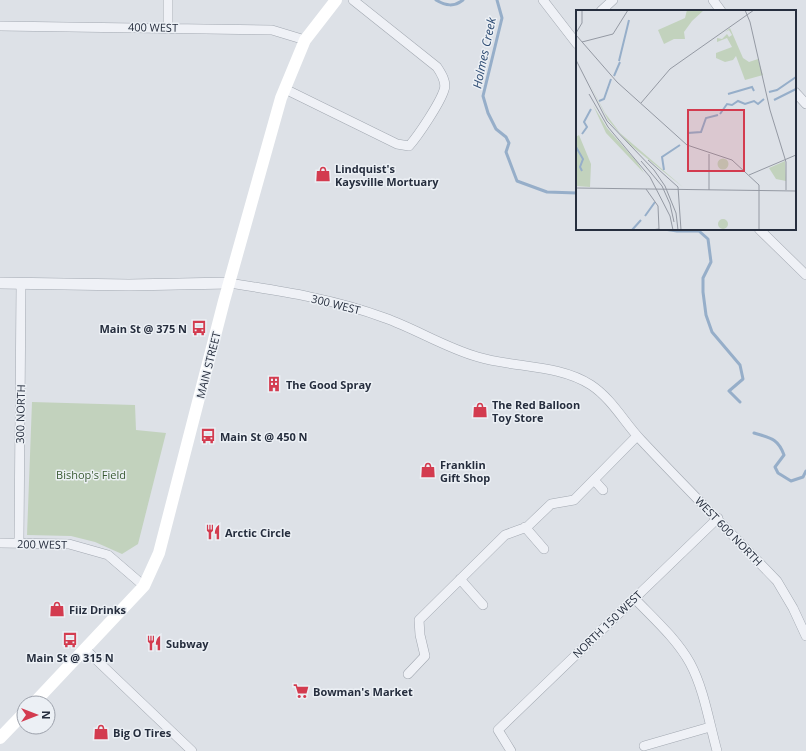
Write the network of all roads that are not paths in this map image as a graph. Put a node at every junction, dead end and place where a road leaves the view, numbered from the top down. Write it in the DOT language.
graph roads {
  1 [pos="168,0"];
  2 [pos="336,0"];
  3 [pos="353,0"];
  4 [pos="543,0"];
  5 [pos="612,0"];
  6 [pos="713,0"];
  7 [pos="602,10"];
  8 [pos="720,10"];
  9 [pos="0,26"];
  10 [pos="168,28"];
  11 [pos="575,39"];
  12 [pos="305,40"];
  13 [pos="285,89"];
  14 [pos="796,93"];
  15 [pos="806,104"];
  16 [pos="760,230"];
  17 [pos="806,275"];
  18 [pos="229,283"];
  19 [pos="0,284"];
  20 [pos="21,284"];
  21 [pos="637,436"];
  22 [pos="594,480"];
  23 [pos="603,490"];
  24 [pos="718,518"];
  25 [pos="525,527"];
  26 [pos="0,543"];
  27 [pos="19,543"];
  28 [pos="544,549"];
  29 [pos="460,579"];
  30 [pos="144,586"];
  31 [pos="634,598"];
  32 [pos="483,605"];
  33 [pos="806,636"];
  34 [pos="85,649"];
  35 [pos="408,674"];
  36 [pos="42,695"];
  37 [pos="16,721"];
  38 [pos="710,727"];
  39 [pos="0,738"];
  40 [pos="644,746"];
  41 [pos="192,751"];
  42 [pos="511,751"];
  43 [pos="717,751"];
  1 -- 10 [label="street"];
  2 -- 12 [label="main road, MAIN STREET"];
  3 -- 13 [label="street"];
  4 -- 11 [label="street"];
  5 -- 7 [label="street"];
  6 -- 8 [label="street"];
  9 -- 10 [label="street, 400 WEST"];
  10 -- 12 [label="street, 400 WEST"];
  12 -- 13 [label="main road, MAIN STREET"];
  13 -- 18 [label="main road, MAIN STREET"];
  14 -- 15 [label="street"];
  16 -- 17 [label="street"];
  18 -- 20 [label="street, 300 WEST"];
  18 -- 21 [label="street, 300 WEST"];
  18 -- 30 [label="main road, MAIN STREET"];
  19 -- 20 [label="street, 300 WEST"];
  20 -- 27 [label="street, 300 NORTH"];
  21 -- 22 [label="street"];
  21 -- 24 [label="street, WEST 600 NORTH"];
  22 -- 23 [label="street"];
  22 -- 25 [label="street"];
  24 -- 31 [label="street, NORTH 150 WEST"];
  24 -- 33 [label="street, WEST 600 NORTH"];
  25 -- 28 [label="street"];
  25 -- 29 [label="street"];
  26 -- 27 [label="street, 200 WEST"];
  27 -- 30 [label="street, 200 WEST"];
  29 -- 32 [label="street"];
  29 -- 35 [label="street"];
  30 -- 34 [label="main road, MAIN STREET"];
  31 -- 38 [label="street"];
  31 -- 42 [label="street, NORTH 150 WEST"];
  34 -- 36 [label="main road, MAIN STREET"];
  34 -- 41 [label="street"];
  37 -- 39 [label="main road"];
  38 -- 40 [label="street"];
  38 -- 43 [label="street"];
}
